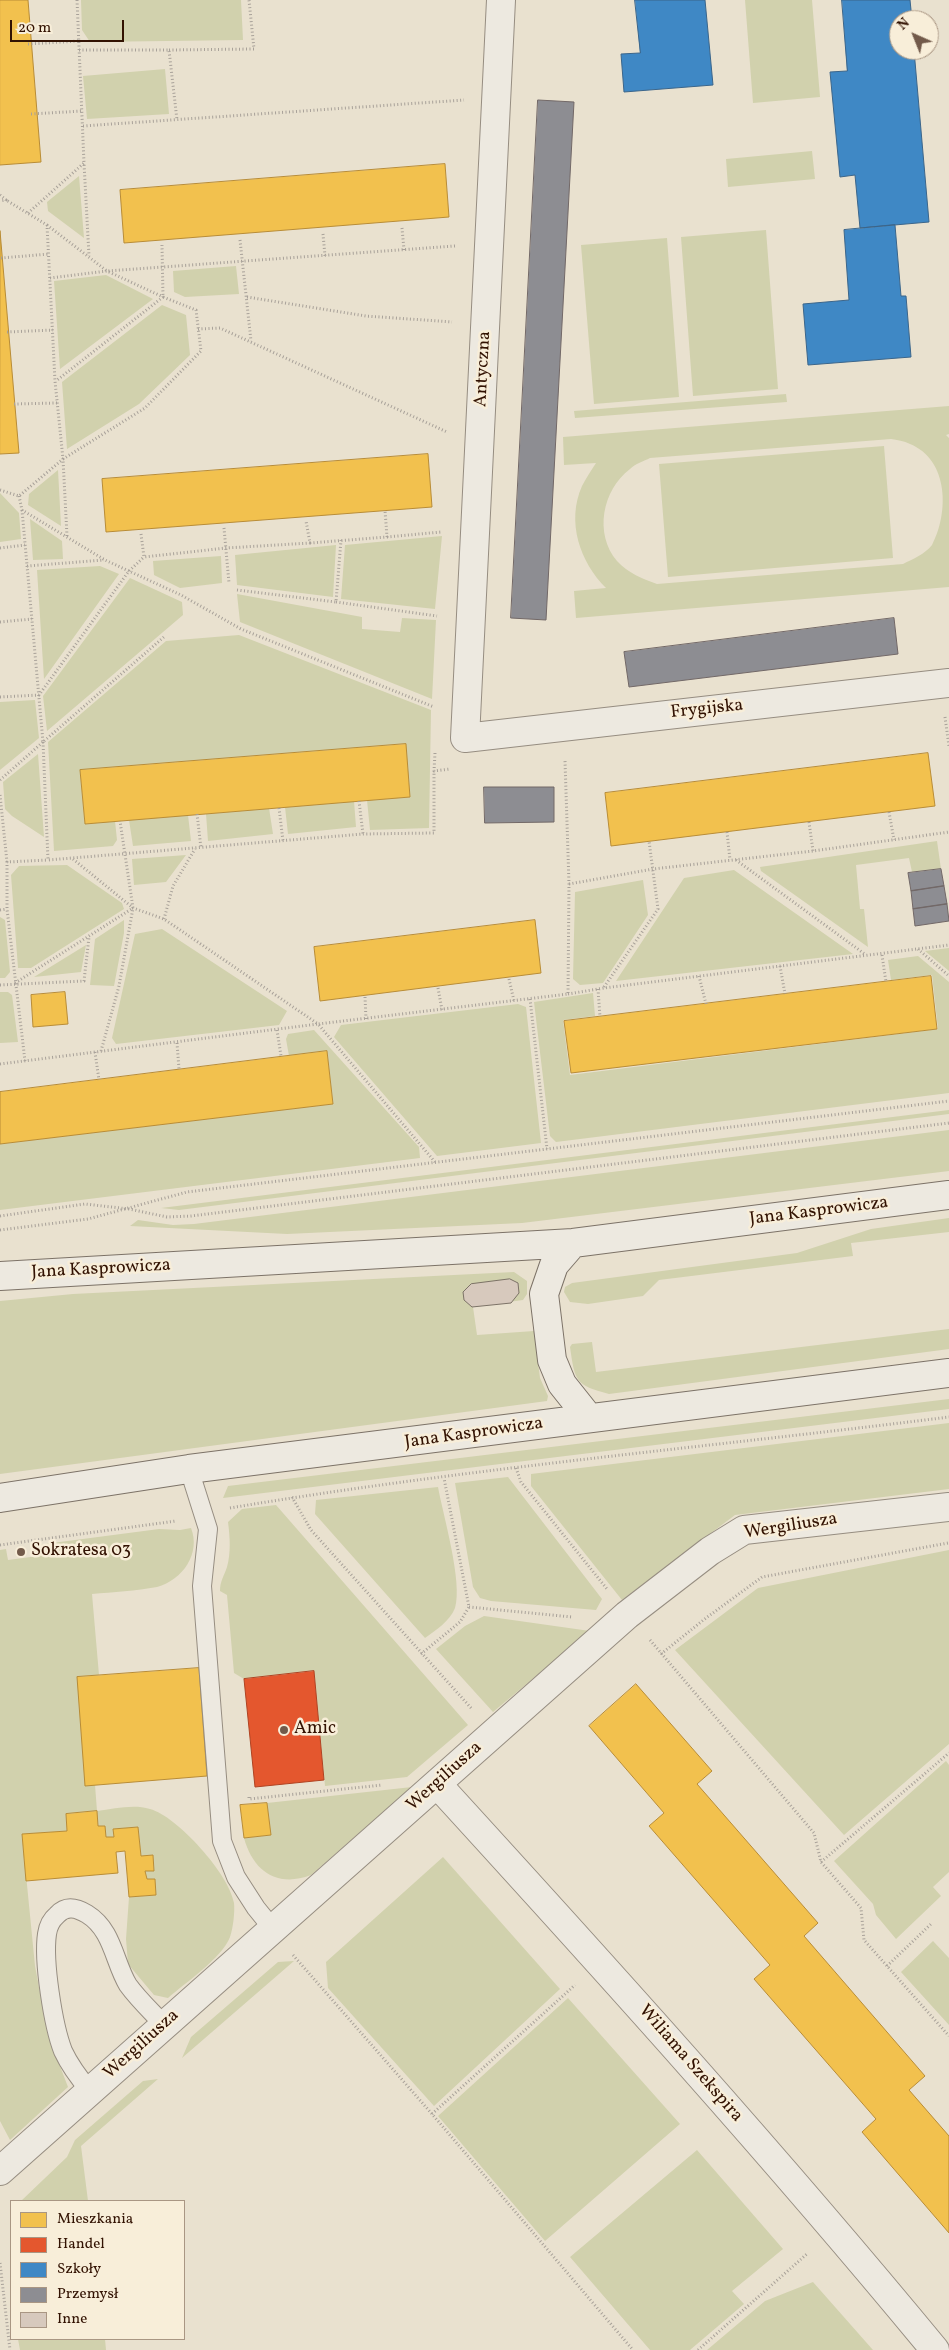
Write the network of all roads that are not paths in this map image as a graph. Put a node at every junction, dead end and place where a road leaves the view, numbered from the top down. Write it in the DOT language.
graph roads {
  1 [pos="501,0"];
  2 [pos="947,696"];
  3 [pos="465,738"];
  4 [pos="949,1195"];
  5 [pos="573,1243"];
  6 [pos="0,1276"];
  7 [pos="949,1373"];
  8 [pos="589,1418"];
  9 [pos="189,1469"];
  10 [pos="0,1498"];
  11 [pos="949,1507"];
  12 [pos="438,1785"];
  13 [pos="273,1929"];
  14 [pos="164,2025"];
  15 [pos="90,2091"];
  16 [pos="0,2171"];
  17 [pos="935,2350"];
  1 -- 3 [label="street, Antyczna"];
  2 -- 3 [label="street, Frygijska"];
  4 -- 5 [label="street, Jana Kasprowicza"];
  5 -- 6 [label="street, Jana Kasprowicza"];
  5 -- 8 [label="street"];
  7 -- 8 [label="street, Jana Kasprowicza"];
  8 -- 9 [label="street, Jana Kasprowicza"];
  9 -- 10 [label="street, Jana Kasprowicza"];
  9 -- 13 [label="lane"];
  11 -- 12 [label="street, Wergiliusza"];
  12 -- 13 [label="street, Wergiliusza"];
  12 -- 17 [label="street, Wiliama Szekspira"];
  13 -- 14 [label="street, Wergiliusza"];
  14 -- 15 [label="street, Wergiliusza"];
  14 -- 15 [label="lane"];
  15 -- 16 [label="street, Wergiliusza"];
}
